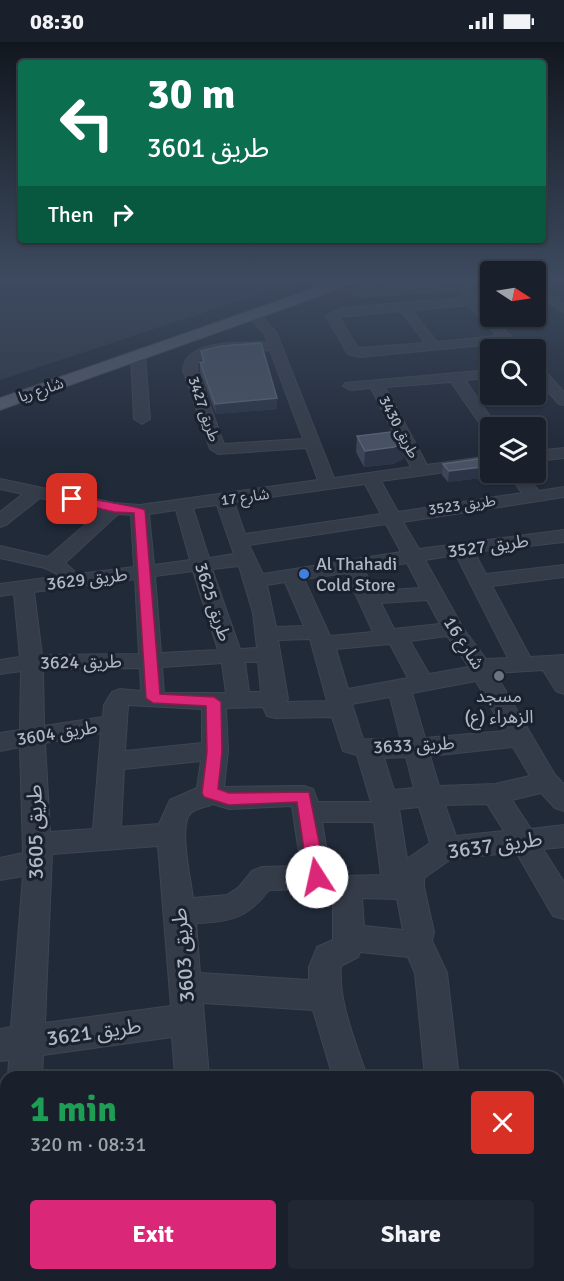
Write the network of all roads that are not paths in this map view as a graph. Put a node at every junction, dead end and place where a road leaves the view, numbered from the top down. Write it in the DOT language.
graph roads {
  1 [pos="192,337"];
  2 [pos="271,337"];
  3 [pos="344,337"];
  4 [pos="427,337"];
  5 [pos="480,342"];
  6 [pos="275,346"];
  7 [pos="434,346"];
  8 [pos="138,356"];
  9 [pos="480,375"];
  10 [pos="546,375"];
  11 [pos="455,377"];
  12 [pos="564,378"];
  13 [pos="546,381"];
  14 [pos="376,384"];
  15 [pos="350,386"];
  16 [pos="564,401"];
  17 [pos="0,404"];
  18 [pos="482,417"];
  19 [pos="142,419"];
  20 [pos="313,443"];
  21 [pos="564,453"];
  22 [pos="546,455"];
  23 [pos="480,462"];
  24 [pos="422,471"];
  25 [pos="371,479"];
  26 [pos="523,483"];
  27 [pos="0,484"];
  28 [pos="328,485"];
  29 [pos="37,491"];
  30 [pos="564,492"];
  31 [pos="533,495"];
  32 [pos="224,500"];
  33 [pos="183,505"];
  34 [pos="114,508"];
  35 [pos="140,510"];
  36 [pos="390,516"];
  37 [pos="0,521"];
  38 [pos="557,537"];
  39 [pos="462,548"];
  40 [pos="241,550"];
  41 [pos="0,552"];
  42 [pos="413,556"];
  43 [pos="564,561"];
  44 [pos="52,564"];
  45 [pos="201,565"];
  46 [pos="352,565"];
  47 [pos="564,571"];
  48 [pos="145,572"];
  49 [pos="292,575"];
  50 [pos="73,581"];
  51 [pos="256,581"];
  52 [pos="481,581"];
  53 [pos="12,588"];
  54 [pos="432,592"];
  55 [pos="370,598"];
  56 [pos="453,629"];
  57 [pos="392,637"];
  58 [pos="320,638"];
  59 [pos="269,644"];
  60 [pos="233,658"];
  61 [pos="152,660"];
  62 [pos="32,662"];
  63 [pos="522,663"];
  64 [pos="557,663"];
  65 [pos="0,667"];
  66 [pos="482,669"];
  67 [pos="411,685"];
  68 [pos="564,686"];
  69 [pos="153,698"];
  70 [pos="276,699"];
  71 [pos="226,701"];
  72 [pos="339,704"];
  73 [pos="114,723"];
  74 [pos="32,738"];
  75 [pos="522,738"];
  76 [pos="0,742"];
  77 [pos="417,747"];
  78 [pos="368,748"];
  79 [pos="215,752"];
  80 [pos="111,760"];
  81 [pos="546,782"];
  82 [pos="210,793"];
  83 [pos="495,794"];
  84 [pos="429,796"];
  85 [pos="564,801"];
  86 [pos="384,807"];
  87 [pos="305,812"];
  88 [pos="171,834"];
  89 [pos="564,836"];
  90 [pos="523,838"];
  91 [pos="106,839"];
  92 [pos="446,848"];
  93 [pos="37,853"];
  94 [pos="0,869"];
  95 [pos="317,877"];
  96 [pos="403,887"];
  97 [pos="346,889"];
  98 [pos="558,898"];
  99 [pos="180,911"];
  100 [pos="350,938"];
  101 [pos="417,941"];
  102 [pos="327,996"];
  103 [pos="187,1003"];
  104 [pos="13,1044"];
  105 [pos="22,1071"];
  106 [pos="192,1071"];
  107 [pos="348,1071"];
  108 [pos="441,1071"];
  1 -- 8 [label="main road, شارع ريا"];
  2 -- 6 [label="street"];
  3 -- 7 [label="street"];
  4 -- 7 [label="street"];
  5 -- 7 [label="street"];
  6 -- 20 [label="street"];
  6 -- 20 [label="street, طريق 3427"];
  8 -- 17 [label="main road, شارع ريا"];
  8 -- 19 [label="street"];
  9 -- 11 [label="street, طريق 3430"];
  10 -- 12 [label="street"];
  11 -- 14 [label="street, طريق 3430"];
  11 -- 18 [label="street"];
  13 -- 16 [label="street"];
  14 -- 15 [label="street, طريق 3430"];
  14 -- 24 [label="street, طريق 3430"];
  20 -- 28 [label="street"];
  21 -- 22 [label="street"];
  23 -- 24 [label="street, شارع 17"];
  24 -- 25 [label="street, شارع 17"];
  25 -- 28 [label="street, شارع 17"];
  25 -- 36 [label="street, شارع 16"];
  26 -- 31 [label="street"];
  27 -- 29 [label="street, شارع 17"];
  28 -- 32 [label="street, شارع 17"];
  29 -- 34 [label="street, شارع 17"];
  29 -- 37 [label="street"];
  30 -- 31 [label="street, طريق 3523"];
  31 -- 36 [label="street, طريق 3523"];
  32 -- 33 [label="street, شارع 17"];
  32 -- 40 [label="street"];
  33 -- 35 [label="street, شارع 17"];
  33 -- 45 [label="street, طريق 3625"];
  34 -- 35 [label="street, شارع 17"];
  34 -- 44 [label="street"];
  35 -- 48 [label="street"];
  36 -- 40 [label="street, طريق 3523"];
  36 -- 42 [label="street, شارع 16"];
  38 -- 39 [label="street, طريق 3527"];
  38 -- 43 [label="street"];
  39 -- 42 [label="street, طريق 3527"];
  39 -- 52 [label="street"];
  40 -- 45 [label="street, طريق 3629"];
  40 -- 51 [label="street"];
  41 -- 44 [label="street"];
  42 -- 46 [label="street"];
  42 -- 54 [label="street, شارع 16"];
  44 -- 50 [label="street"];
  45 -- 48 [label="street, طريق 3629"];
  45 -- 60 [label="street, طريق 3625"];
  46 -- 49 [label="street"];
  46 -- 55 [label="street"];
  47 -- 52 [label="street"];
  48 -- 50 [label="street, طريق 3629"];
  48 -- 61 [label="street"];
  49 -- 51 [label="street"];
  49 -- 58 [label="street, طريق 3633"];
  50 -- 53 [label="street, طريق 3629"];
  51 -- 59 [label="street"];
  52 -- 63 [label="street"];
  53 -- 62 [label="street, طريق 3605"];
  54 -- 55 [label="street"];
  54 -- 56 [label="street, شارع 16"];
  55 -- 57 [label="street"];
  56 -- 57 [label="street"];
  56 -- 66 [label="street, شارع 16"];
  57 -- 58 [label="street"];
  57 -- 67 [label="street"];
  58 -- 59 [label="street"];
  58 -- 72 [label="street, طريق 3633"];
  59 -- 60 [label="street, طريق 3624"];
  59 -- 70 [label="street"];
  60 -- 61 [label="street, طريق 3624"];
  60 -- 71 [label="street, طريق 3625"];
  61 -- 62 [label="street, طريق 3624"];
  61 -- 69 [label="street"];
  62 -- 65 [label="street, طريق 3624"];
  62 -- 74 [label="street, طريق 3605"];
  63 -- 64 [label="street"];
  63 -- 66 [label="street"];
  64 -- 68 [label="street"];
  66 -- 67 [label="street"];
  66 -- 75 [label="street, شارع 16"];
  67 -- 72 [label="street"];
  67 -- 77 [label="street"];
  69 -- 71 [label="street"];
  69 -- 73 [label="street"];
  70 -- 71 [label="street"];
  70 -- 72 [label="street"];
  71 -- 79 [label="street"];
  72 -- 78 [label="street, طريق 3633"];
  73 -- 74 [label="street, طريق 3604"];
  73 -- 80 [label="street"];
  74 -- 76 [label="street, طريق 3604"];
  74 -- 93 [label="street, طريق 3605"];
  75 -- 77 [label="street, طريق 3633"];
  75 -- 81 [label="street, شارع 16"];
  77 -- 78 [label="street, طريق 3633"];
  77 -- 84 [label="street"];
  78 -- 86 [label="street"];
  79 -- 80 [label="street"];
  79 -- 82 [label="street"];
  80 -- 91 [label="street"];
  81 -- 83 [label="street"];
  81 -- 85 [label="street, شارع 16"];
  82 -- 87 [label="street"];
  82 -- 88 [label="street, طريق 3603"];
  83 -- 84 [label="street"];
  83 -- 90 [label="street"];
  84 -- 86 [label="street"];
  84 -- 92 [label="street"];
  86 -- 87 [label="street"];
  86 -- 96 [label="street"];
  87 -- 95 [label="street"];
  88 -- 91 [label="street"];
  88 -- 99 [label="street, طريق 3603"];
  89 -- 90 [label="street, طريق 3637"];
  90 -- 92 [label="street, طريق 3637"];
  90 -- 98 [label="street"];
  91 -- 93 [label="street"];
  92 -- 96 [label="street, طريق 3637"];
  93 -- 94 [label="street"];
  93 -- 104 [label="street, طريق 3605"];
  95 -- 97 [label="street"];
  95 -- 99 [label="street"];
  96 -- 97 [label="street"];
  96 -- 101 [label="street"];
  97 -- 100 [label="street"];
  99 -- 103 [label="street, طريق 3603"];
  100 -- 101 [label="street"];
  100 -- 102 [label="street"];
  101 -- 108 [label="street"];
  102 -- 103 [label="street, طريق 3621"];
  102 -- 107 [label="street"];
  103 -- 104 [label="street, طريق 3621"];
  103 -- 106 [label="street, طريق 3603"];
  104 -- 105 [label="street, طريق 3605"];
}
